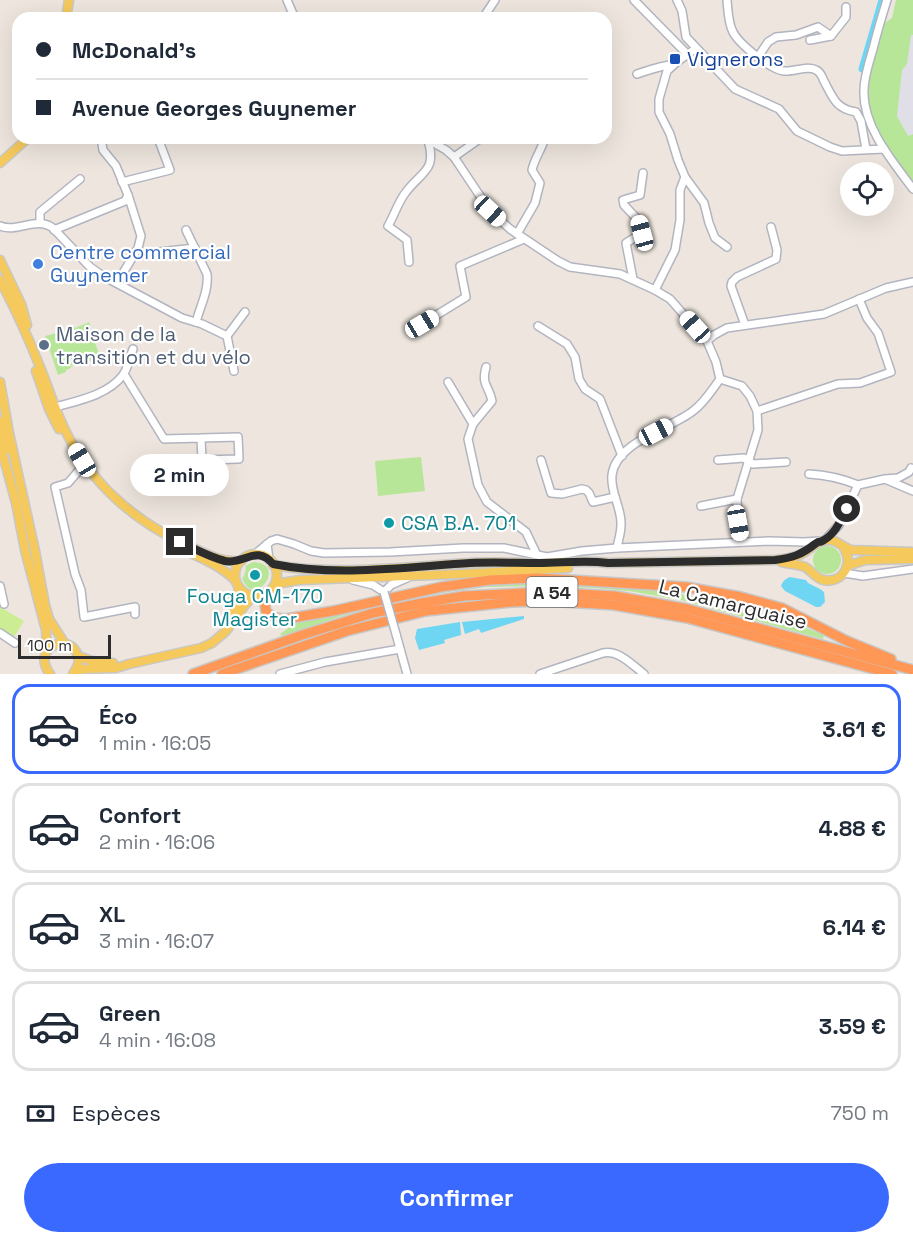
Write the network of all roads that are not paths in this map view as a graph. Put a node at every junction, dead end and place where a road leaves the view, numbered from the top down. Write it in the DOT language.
graph roads {
  1 [pos="634,0"];
  2 [pos="677,0"];
  3 [pos="727,0"];
  4 [pos="887,0"];
  5 [pos="846,7"];
  6 [pos="831,36"];
  7 [pos="810,40"];
  8 [pos="695,49"];
  9 [pos="687,54"];
  10 [pos="758,57"];
  11 [pos="674,65"];
  12 [pos="637,74"];
  13 [pos="21,144"];
  14 [pos="102,144"];
  15 [pos="160,144"];
  16 [pos="428,144"];
  17 [pos="435,144"];
  18 [pos="472,144"];
  19 [pos="543,144"];
  20 [pos="866,149"];
  21 [pos="884,149"];
  22 [pos="454,157"];
  23 [pos="0,163"];
  24 [pos="643,173"];
  25 [pos="685,177"];
  26 [pos="80,179"];
  27 [pos="122,182"];
  28 [pos="913,189"];
  29 [pos="128,195"];
  30 [pos="40,223"];
  31 [pos="0,226"];
  32 [pos="771,227"];
  33 [pos="54,230"];
  34 [pos="186,230"];
  35 [pos="521,237"];
  36 [pos="195,248"];
  37 [pos="727,248"];
  38 [pos="159,252"];
  39 [pos="0,260"];
  40 [pos="409,262"];
  41 [pos="633,279"];
  42 [pos="0,280"];
  43 [pos="913,282"];
  44 [pos="117,283"];
  45 [pos="655,290"];
  46 [pos="0,291"];
  47 [pos="859,299"];
  48 [pos="245,312"];
  49 [pos="196,322"];
  50 [pos="422,324"];
  51 [pos="745,325"];
  52 [pos="538,326"];
  53 [pos="227,336"];
  54 [pos="707,341"];
  55 [pos="133,349"];
  56 [pos="35,355"];
  57 [pos="486,367"];
  58 [pos="234,371"];
  59 [pos="124,374"];
  60 [pos="720,379"];
  61 [pos="0,382"];
  62 [pos="448,382"];
  63 [pos="0,406"];
  64 [pos="52,408"];
  65 [pos="757,411"];
  66 [pos="0,421"];
  67 [pos="473,424"];
  68 [pos="9,433"];
  69 [pos="201,438"];
  70 [pos="0,444"];
  71 [pos="622,456"];
  72 [pos="541,460"];
  73 [pos="718,460"];
  74 [pos="748,461"];
  75 [pos="786,462"];
  76 [pos="81,468"];
  77 [pos="911,468"];
  78 [pos="809,474"];
  79 [pos="885,479"];
  80 [pos="858,485"];
  81 [pos="913,491"];
  82 [pos="615,497"];
  83 [pos="737,499"];
  84 [pos="16,503"];
  85 [pos="701,506"];
  86 [pos="838,525"];
  87 [pos="822,541"];
  88 [pos="742,542"];
  89 [pos="267,544"];
  90 [pos="842,546"];
  91 [pos="617,548"];
  92 [pos="811,548"];
  93 [pos="25,550"];
  94 [pos="35,551"];
  95 [pos="913,552"];
  96 [pos="535,554"];
  97 [pos="254,555"];
  98 [pos="913,559"];
  99 [pos="775,560"];
  100 [pos="241,561"];
  101 [pos="271,562"];
  102 [pos="608,563"];
  103 [pos="845,569"];
  104 [pos="913,569"];
  105 [pos="810,570"];
  106 [pos="380,573"];
  107 [pos="411,576"];
  108 [pos="344,579"];
  109 [pos="237,583"];
  110 [pos="275,584"];
  111 [pos="0,586"];
  112 [pos="384,592"];
  113 [pos="267,593"];
  114 [pos="253,596"];
  115 [pos="4,604"];
  116 [pos="135,614"];
  117 [pos="380,622"];
  118 [pos="229,626"];
  119 [pos="0,633"];
  120 [pos="15,643"];
  121 [pos="66,644"];
  122 [pos="400,649"];
  123 [pos="47,651"];
  124 [pos="78,656"];
  125 [pos="129,664"];
  126 [pos="913,668"];
  127 [pos="74,673"];
  128 [pos="50,674"];
  129 [pos="193,674"];
  130 [pos="222,674"];
  131 [pos="237,674"];
  132 [pos="281,674"];
  133 [pos="407,674"];
  134 [pos="540,674"];
  135 [pos="644,674"];
  136 [pos="892,674"];
  1 -- 9 [label="street"];
  2 -- 8 [label="street"];
  3 -- 10 [label="street"];
  4 -- 21 [label="street"];
  5 -- 6 [label="street"];
  6 -- 7 [label="street"];
  6 -- 10 [label="street"];
  8 -- 9 [label="street"];
  8 -- 20 [label="street"];
  9 -- 11 [label="street"];
  10 -- 20 [label="street"];
  11 -- 12 [label="street"];
  11 -- 25 [label="street"];
  13 -- 23 [label="main road"];
  14 -- 27 [label="street"];
  15 -- 27 [label="street"];
  16 -- 40 [label="street"];
  17 -- 22 [label="street"];
  18 -- 22 [label="street"];
  19 -- 35 [label="street"];
  20 -- 21 [label="street"];
  21 -- 28 [label="street"];
  22 -- 35 [label="street"];
  24 -- 41 [label="street"];
  25 -- 37 [label="street"];
  25 -- 45 [label="street"];
  26 -- 30 [label="street"];
  27 -- 29 [label="street"];
  29 -- 33 [label="street"];
  29 -- 44 [label="street"];
  30 -- 31 [label="street"];
  30 -- 33 [label="street"];
  32 -- 51 [label="street"];
  33 -- 44 [label="street"];
  34 -- 36 [label="street"];
  35 -- 41 [label="street"];
  35 -- 50 [label="street"];
  36 -- 38 [label="street"];
  36 -- 49 [label="street"];
  39 -- 56 [label="main road"];
  41 -- 45 [label="street"];
  42 -- 56 [label="main road"];
  43 -- 47 [label="street"];
  44 -- 49 [label="street"];
  45 -- 54 [label="street"];
  46 -- 64 [label="main road"];
  47 -- 51 [label="street"];
  47 -- 65 [label="street"];
  48 -- 53 [label="street"];
  49 -- 53 [label="street"];
  51 -- 54 [label="street"];
  52 -- 71 [label="street"];
  53 -- 58 [label="street"];
  54 -- 60 [label="street"];
  55 -- 59 [label="street"];
  56 -- 64 [label="main road"];
  57 -- 67 [label="street"];
  59 -- 64 [label="street"];
  59 -- 69 [label="street"];
  60 -- 65 [label="street"];
  60 -- 71 [label="street"];
  61 -- 68 [label="main road"];
  62 -- 67 [label="street"];
  63 -- 68 [label="main road"];
  64 -- 76 [label="main road"];
  64 -- 100 [label="main road"];
  65 -- 74 [label="street"];
  66 -- 84 [label="main road"];
  67 -- 96 [label="street"];
  68 -- 94 [label="main road"];
  69 -- 69 [label="street"];
  70 -- 84 [label="main road"];
  71 -- 82 [label="street"];
  72 -- 82 [label="street"];
  73 -- 74 [label="street"];
  74 -- 75 [label="street"];
  74 -- 83 [label="street"];
  76 -- 109 [label="main road"];
  76 -- 116 [label="street"];
  77 -- 79 [label="street"];
  78 -- 80 [label="street"];
  79 -- 80 [label="street"];
  79 -- 81 [label="street"];
  80 -- 86 [label="street"];
  82 -- 91 [label="street"];
  83 -- 85 [label="street"];
  83 -- 88 [label="street"];
  84 -- 93 [label="main road"];
  86 -- 87 [label="street"];
  86 -- 90 [label="street"];
  87 -- 88 [label="street"];
  87 -- 90 [label="main road"];
  87 -- 92 [label="main road"];
  88 -- 91 [label="street"];
  89 -- 96 [label="street"];
  89 -- 97 [label="street"];
  89 -- 101 [label="street"];
  90 -- 95 [label="main road"];
  90 -- 103 [label="main road"];
  91 -- 96 [label="street"];
  92 -- 99 [label="main road"];
  92 -- 105 [label="main road"];
  93 -- 94 [label="main road"];
  93 -- 123 [label="main road"];
  94 -- 121 [label="main road"];
  97 -- 100 [label="main road"];
  97 -- 101 [label="main road"];
  98 -- 103 [label="main road"];
  99 -- 102 [label="main road"];
  99 -- 105 [label="main road"];
  100 -- 109 [label="main road"];
  101 -- 106 [label="main road"];
  101 -- 110 [label="main road"];
  102 -- 106 [label="main road"];
  102 -- 107 [label="main road"];
  103 -- 104 [label="street"];
  103 -- 105 [label="main road"];
  106 -- 107 [label="main road"];
  106 -- 108 [label="main road"];
  106 -- 112 [label="street"];
  107 -- 112 [label="street"];
  108 -- 110 [label="main road"];
  108 -- 112 [label="street"];
  109 -- 114 [label="main road"];
  109 -- 118 [label="main road"];
  110 -- 113 [label="main road"];
  111 -- 115 [label="street"];
  112 -- 122 [label="street, bridge"];
  113 -- 114 [label="main road"];
  113 -- 126 [label="highway"];
  114 -- 118 [label="main road"];
  117 -- 130 [label="highway, La Camarguaise / A 54"];
  117 -- 131 [label="highway"];
  117 -- 136 [label="highway, La Camarguaise / A 54"];
  118 -- 125 [label="main road"];
  119 -- 120 [label="street"];
  121 -- 123 [label="main road"];
  121 -- 124 [label="main road"];
  122 -- 132 [label="street"];
  122 -- 133 [label="street"];
  123 -- 128 [label="main road"];
  124 -- 125 [label="main road"];
  124 -- 127 [label="main road"];
  125 -- 127 [label="main road"];
  126 -- 129 [label="highway, La Camarguaise / A 54"];
  134 -- 135 [label="street"];
}
